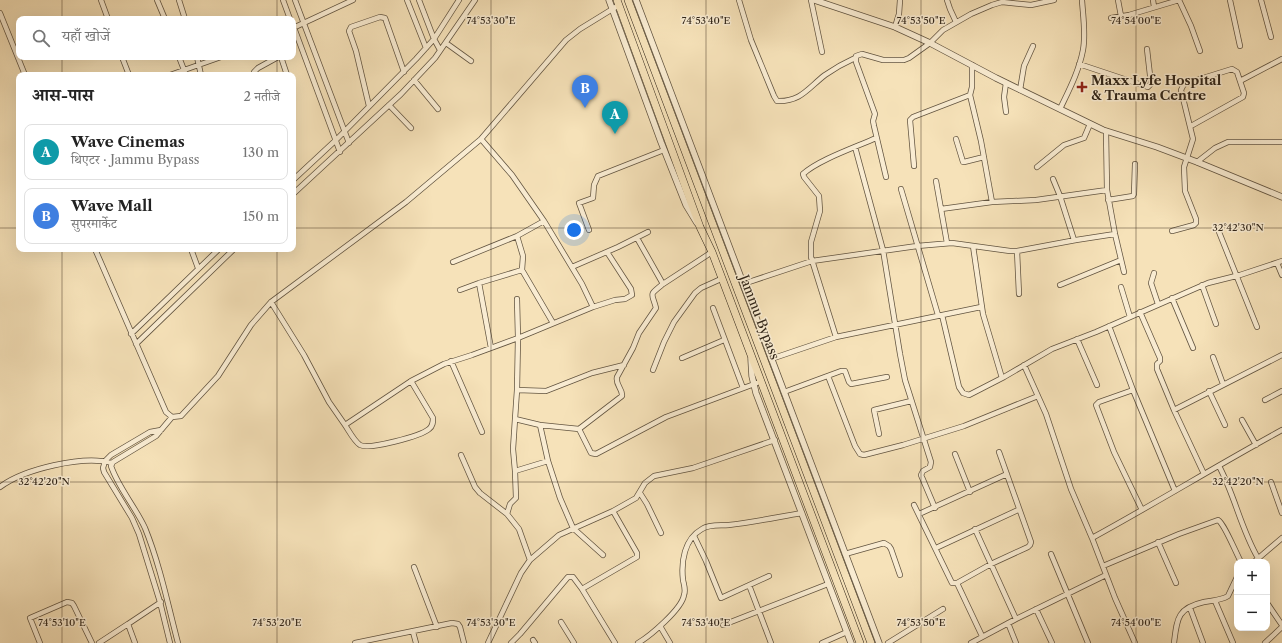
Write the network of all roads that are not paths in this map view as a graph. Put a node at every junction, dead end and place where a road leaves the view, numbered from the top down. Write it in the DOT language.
graph roads {
  1 [pos="101,0"];
  2 [pos="157,0"];
  3 [pos="179,0"];
  4 [pos="283,0"];
  5 [pos="294,0"];
  6 [pos="353,0"];
  7 [pos="407,0"];
  8 [pos="419,0"];
  9 [pos="459,0"];
  10 [pos="475,0"];
  11 [pos="609,0"];
  12 [pos="631,0"];
  13 [pos="739,0"];
  14 [pos="811,0"];
  15 [pos="814,0"];
  16 [pos="900,0"];
  17 [pos="947,0"];
  18 [pos="1054,0"];
  19 [pos="1082,0"];
  20 [pos="1118,0"];
  21 [pos="1153,0"];
  22 [pos="1230,0"];
  23 [pos="1261,0"];
  24 [pos="617,5"];
  25 [pos="1154,7"];
  26 [pos="0,13"];
  27 [pos="107,16"];
  28 [pos="164,16"];
  29 [pos="184,16"];
  30 [pos="289,16"];
  31 [pos="1121,16"];
  32 [pos="1111,18"];
  33 [pos="956,22"];
  34 [pos="304,23"];
  35 [pos="296,26"];
  36 [pos="895,27"];
  37 [pos="296,35"];
  38 [pos="1270,37"];
  39 [pos="434,39"];
  40 [pos="446,43"];
  41 [pos="930,43"];
  42 [pos="1033,46"];
  43 [pos="1240,46"];
  44 [pos="426,48"];
  45 [pos="1147,49"];
  46 [pos="440,50"];
  47 [pos="1200,51"];
  48 [pos="822,52"];
  49 [pos="16,53"];
  50 [pos="855,58"];
  51 [pos="1282,59"];
  52 [pos="19,60"];
  53 [pos="123,60"];
  54 [pos="180,60"];
  55 [pos="198,60"];
  56 [pos="213,60"];
  57 [pos="273,60"];
  58 [pos="282,60"];
  59 [pos="471,61"];
  60 [pos="1079,64"];
  61 [pos="200,65"];
  62 [pos="972,65"];
  63 [pos="24,72"];
  64 [pos="128,72"];
  65 [pos="185,72"];
  66 [pos="201,72"];
  67 [pos="254,72"];
  68 [pos="286,72"];
  69 [pos="404,72"];
  70 [pos="414,80"];
  71 [pos="1240,81"];
  72 [pos="1006,83"];
  73 [pos="1020,90"];
  74 [pos="970,95"];
  75 [pos="389,105"];
  76 [pos="369,106"];
  77 [pos="438,109"];
  78 [pos="1060,109"];
  79 [pos="1006,112"];
  80 [pos="1090,124"];
  81 [pos="1190,126"];
  82 [pos="411,128"];
  83 [pos="345,130"];
  84 [pos="1106,131"];
  85 [pos="876,138"];
  86 [pos="481,139"];
  87 [pos="956,139"];
  88 [pos="336,140"];
  89 [pos="1282,142"];
  90 [pos="349,143"];
  91 [pos="855,147"];
  92 [pos="664,150"];
  93 [pos="340,152"];
  94 [pos="984,157"];
  95 [pos="1187,158"];
  96 [pos="1198,162"];
  97 [pos="1135,164"];
  98 [pos="914,166"];
  99 [pos="1037,167"];
  100 [pos="296,177"];
  101 [pos="886,177"];
  102 [pos="1053,179"];
  103 [pos="936,181"];
  104 [pos="901,189"];
  105 [pos="1107,190"];
  106 [pos="296,191"];
  107 [pos="1060,196"];
  108 [pos="1282,197"];
  109 [pos="1108,200"];
  110 [pos="992,202"];
  111 [pos="941,210"];
  112 [pos="544,221"];
  113 [pos="700,227"];
  114 [pos="589,230"];
  115 [pos="1172,231"];
  116 [pos="648,232"];
  117 [pos="1219,232"];
  118 [pos="1115,234"];
  119 [pos="517,236"];
  120 [pos="637,238"];
  121 [pos="1074,240"];
  122 [pos="947,243"];
  123 [pos="917,246"];
  124 [pos="974,246"];
  125 [pos="883,250"];
  126 [pos="1017,251"];
  127 [pos="96,252"];
  128 [pos="192,252"];
  129 [pos="216,252"];
  130 [pos="231,252"];
  131 [pos="607,252"];
  132 [pos="712,252"];
  133 [pos="1121,260"];
  134 [pos="812,261"];
  135 [pos="453,262"];
  136 [pos="1280,262"];
  137 [pos="572,267"];
  138 [pos="198,268"];
  139 [pos="522,270"];
  140 [pos="1124,272"];
  141 [pos="1154,273"];
  142 [pos="1282,275"];
  143 [pos="1237,276"];
  144 [pos="721,279"];
  145 [pos="479,283"];
  146 [pos="663,284"];
  147 [pos="743,284"];
  148 [pos="1060,285"];
  149 [pos="1202,285"];
  150 [pos="1121,287"];
  151 [pos="460,290"];
  152 [pos="1020,294"];
  153 [pos="1172,298"];
  154 [pos="517,299"];
  155 [pos="271,302"];
  156 [pos="1158,304"];
  157 [pos="593,307"];
  158 [pos="981,307"];
  159 [pos="713,308"];
  160 [pos="1140,312"];
  161 [pos="940,315"];
  162 [pos="1130,317"];
  163 [pos="553,323"];
  164 [pos="895,324"];
  165 [pos="1216,324"];
  166 [pos="1109,326"];
  167 [pos="1257,327"];
  168 [pos="132,334"];
  169 [pos="836,337"];
  170 [pos="518,338"];
  171 [pos="724,340"];
  172 [pos="1076,340"];
  173 [pos="136,344"];
  174 [pos="491,348"];
  175 [pos="1193,348"];
  176 [pos="1282,355"];
  177 [pos="1213,357"];
  178 [pos="682,358"];
  179 [pos="771,359"];
  180 [pos="451,361"];
  181 [pos="624,365"];
  182 [pos="1024,365"];
  183 [pos="652,370"];
  184 [pos="828,376"];
  185 [pos="887,376"];
  186 [pos="1002,378"];
  187 [pos="411,381"];
  188 [pos="757,383"];
  189 [pos="1223,384"];
  190 [pos="1097,385"];
  191 [pos="743,388"];
  192 [pos="517,390"];
  193 [pos="1134,390"];
  194 [pos="1209,391"];
  195 [pos="1282,391"];
  196 [pos="784,392"];
  197 [pos="1038,396"];
  198 [pos="1264,400"];
  199 [pos="911,401"];
  200 [pos="1174,410"];
  201 [pos="172,417"];
  202 [pos="515,419"];
  203 [pos="1242,420"];
  204 [pos="345,425"];
  205 [pos="540,425"];
  206 [pos="1225,425"];
  207 [pos="579,429"];
  208 [pos="161,430"];
  209 [pos="1282,430"];
  210 [pos="482,432"];
  211 [pos="879,434"];
  212 [pos="924,439"];
  213 [pos="775,440"];
  214 [pos="1256,445"];
  215 [pos="999,452"];
  216 [pos="955,454"];
  217 [pos="461,455"];
  218 [pos="105,461"];
  219 [pos="548,461"];
  220 [pos="112,463"];
  221 [pos="1218,466"];
  222 [pos="516,471"];
  223 [pos="1007,474"];
  224 [pos="1204,474"];
  225 [pos="1271,482"];
  226 [pos="0,487"];
  227 [pos="1175,491"];
  228 [pos="970,492"];
  229 [pos="640,493"];
  230 [pos="914,505"];
  231 [pos="935,508"];
  232 [pos="1018,510"];
  233 [pos="1142,510"];
  234 [pos="613,511"];
  235 [pos="802,513"];
  236 [pos="1282,513"];
  237 [pos="507,514"];
  238 [pos="919,514"];
  239 [pos="573,528"];
  240 [pos="975,529"];
  241 [pos="661,533"];
  242 [pos="694,536"];
  243 [pos="1092,538"];
  244 [pos="1282,538"];
  245 [pos="1158,542"];
  246 [pos="936,548"];
  247 [pos="845,554"];
  248 [pos="1050,554"];
  249 [pos="603,555"];
  250 [pos="1258,558"];
  251 [pos="1239,559"];
  252 [pos="530,560"];
  253 [pos="991,564"];
  254 [pos="1103,566"];
  255 [pos="414,567"];
  256 [pos="900,574"];
  257 [pos="1106,575"];
  258 [pos="769,576"];
  259 [pos="957,583"];
  260 [pos="1176,583"];
  261 [pos="1234,583"];
  262 [pos="828,584"];
  263 [pos="749,585"];
  264 [pos="582,589"];
  265 [pos="1068,593"];
  266 [pos="166,598"];
  267 [pos="1215,601"];
  268 [pos="160,602"];
  269 [pos="1190,608"];
  270 [pos="943,609"];
  271 [pos="1036,609"];
  272 [pos="758,610"];
  273 [pos="1270,610"];
  274 [pos="1016,618"];
  275 [pos="561,622"];
  276 [pos="1008,623"];
  277 [pos="128,624"];
  278 [pos="723,625"];
  279 [pos="660,626"];
  280 [pos="1282,626"];
  281 [pos="437,627"];
  282 [pos="413,632"];
  283 [pos="847,632"];
  284 [pos="982,636"];
  285 [pos="91,641"];
  286 [pos="979,641"];
  287 [pos="368,642"];
  288 [pos="40,643"];
  289 [pos="99,643"];
  290 [pos="135,643"];
  291 [pos="170,643"];
  292 [pos="178,643"];
  293 [pos="355,643"];
  294 [pos="416,643"];
  295 [pos="464,643"];
  296 [pos="488,643"];
  297 [pos="511,643"];
  298 [pos="574,643"];
  299 [pos="614,643"];
  300 [pos="638,643"];
  301 [pos="670,643"];
  302 [pos="771,643"];
  303 [pos="822,643"];
  304 [pos="851,643"];
  305 [pos="860,643"];
  306 [pos="871,643"];
  307 [pos="879,643"];
  308 [pos="888,643"];
  309 [pos="971,643"];
  310 [pos="1016,643"];
  311 [pos="1052,643"];
  312 [pos="1088,643"];
  313 [pos="1135,643"];
  314 [pos="1174,643"];
  315 [pos="1203,643"];
  316 [pos="1233,643"];
  317 [pos="1265,643"];
  1 -- 27 [label="street"];
  2 -- 28 [label="street"];
  3 -- 29 [label="street"];
  4 -- 30 [label="street"];
  5 -- 34 [label="street"];
  6 -- 34 [label="street"];
  7 -- 44 [label="street"];
  8 -- 39 [label="street"];
  9 -- 39 [label="street"];
  10 -- 40 [label="street"];
  11 -- 24 [label="street"];
  12 -- 24 [label="street"];
  12 -- 147 [label="street"];
  12 -- 306 [label="highway, Jammu Bypass"];
  13 -- 50 [label="street"];
  14 -- 48 [label="street"];
  15 -- 36 [label="street"];
  16 -- 36 [label="street"];
  17 -- 33 [label="street"];
  18 -- 33 [label="street"];
  19 -- 60 [label="street"];
  20 -- 31 [label="street"];
  21 -- 25 [label="street"];
  22 -- 43 [label="street"];
  23 -- 38 [label="street"];
  24 -- 86 [label="street"];
  24 -- 92 [label="street"];
  24 -- 113 [label="highway, Jammu Bypass"];
  25 -- 31 [label="street"];
  25 -- 47 [label="street"];
  26 -- 49 [label="street"];
  31 -- 32 [label="street"];
  33 -- 41 [label="street"];
  34 -- 35 [label="street"];
  34 -- 83 [label="street"];
  36 -- 41 [label="street"];
  37 -- 88 [label="street"];
  39 -- 44 [label="street"];
  39 -- 46 [label="street"];
  40 -- 46 [label="street"];
  40 -- 59 [label="street"];
  41 -- 50 [label="street"];
  41 -- 62 [label="street"];
  42 -- 73 [label="street"];
  44 -- 69 [label="street"];
  45 -- 60 [label="street"];
  46 -- 70 [label="street"];
  50 -- 85 [label="street"];
  51 -- 71 [label="street"];
  52 -- 63 [label="street"];
  53 -- 64 [label="street"];
  54 -- 65 [label="street"];
  55 -- 61 [label="street"];
  56 -- 61 [label="street"];
  57 -- 67 [label="street"];
  58 -- 68 [label="street"];
  60 -- 78 [label="street"];
  61 -- 65 [label="street"];
  61 -- 66 [label="street"];
  62 -- 72 [label="street"];
  62 -- 74 [label="street"];
  69 -- 76 [label="street"];
  69 -- 76 [label="street"];
  70 -- 75 [label="street"];
  70 -- 77 [label="street"];
  71 -- 81 [label="street"];
  71 -- 81 [label="street"];
  72 -- 73 [label="street"];
  72 -- 79 [label="street"];
  73 -- 78 [label="street"];
  74 -- 94 [label="street"];
  74 -- 98 [label="street"];
  75 -- 82 [label="street"];
  75 -- 90 [label="street"];
  76 -- 83 [label="street"];
  78 -- 80 [label="street"];
  80 -- 84 [label="street"];
  80 -- 99 [label="street"];
  81 -- 95 [label="street"];
  83 -- 88 [label="street"];
  83 -- 90 [label="street"];
  84 -- 95 [label="street"];
  84 -- 105 [label="street"];
  85 -- 91 [label="street"];
  85 -- 101 [label="street"];
  86 -- 112 [label="street"];
  86 -- 155 [label="street"];
  87 -- 94 [label="street"];
  88 -- 93 [label="street"];
  88 -- 100 [label="street"];
  89 -- 96 [label="street"];
  90 -- 93 [label="street"];
  91 -- 125 [label="street"];
  91 -- 134 [label="street"];
  92 -- 113 [label="street"];
  92 -- 114 [label="street"];
  93 -- 106 [label="street"];
  94 -- 110 [label="street"];
  95 -- 96 [label="street"];
  95 -- 115 [label="street"];
  96 -- 108 [label="street"];
  97 -- 109 [label="street"];
  102 -- 107 [label="street"];
  103 -- 111 [label="street"];
  104 -- 123 [label="street"];
  105 -- 107 [label="street"];
  105 -- 109 [label="street"];
  107 -- 110 [label="street"];
  107 -- 121 [label="street"];
  109 -- 118 [label="street"];
  110 -- 111 [label="street"];
  111 -- 122 [label="street"];
  112 -- 119 [label="street"];
  112 -- 137 [label="street"];
  113 -- 132 [label="highway, Jammu Bypass"];
  116 -- 120 [label="street"];
  117 -- 143 [label="street"];
  118 -- 121 [label="street"];
  118 -- 133 [label="street"];
  119 -- 135 [label="street"];
  119 -- 139 [label="street"];
  120 -- 131 [label="street"];
  120 -- 146 [label="street"];
  121 -- 126 [label="street"];
  122 -- 123 [label="street"];
  122 -- 124 [label="street"];
  123 -- 125 [label="street"];
  123 -- 161 [label="street"];
  124 -- 126 [label="street"];
  124 -- 158 [label="street"];
  125 -- 134 [label="street"];
  125 -- 164 [label="street"];
  126 -- 152 [label="street"];
  127 -- 168 [label="street"];
  128 -- 138 [label="street"];
  129 -- 138 [label="street"];
  130 -- 173 [label="street"];
  131 -- 137 [label="street"];
  131 -- 157 [label="street"];
  132 -- 144 [label="highway, Jammu Bypass"];
  132 -- 146 [label="street"];
  133 -- 140 [label="street"];
  133 -- 148 [label="street"];
  134 -- 147 [label="street"];
  134 -- 169 [label="street"];
  136 -- 142 [label="street"];
  136 -- 143 [label="street"];
  137 -- 157 [label="street"];
  138 -- 168 [label="street"];
  139 -- 145 [label="street"];
  139 -- 163 [label="street"];
  141 -- 156 [label="street"];
  143 -- 149 [label="street"];
  143 -- 167 [label="street"];
  144 -- 183 [label="street"];
  144 -- 188 [label="highway, Jammu Bypass"];
  145 -- 151 [label="street"];
  145 -- 174 [label="street"];
  146 -- 181 [label="street"];
  147 -- 179 [label="street"];
  149 -- 153 [label="street"];
  149 -- 165 [label="street"];
  150 -- 162 [label="street"];
  153 -- 156 [label="street"];
  153 -- 175 [label="street"];
  154 -- 170 [label="street"];
  155 -- 201 [label="street"];
  155 -- 204 [label="street"];
  156 -- 160 [label="street"];
  157 -- 163 [label="street"];
  158 -- 161 [label="street"];
  158 -- 186 [label="street"];
  159 -- 171 [label="street"];
  160 -- 162 [label="street"];
  160 -- 200 [label="street"];
  161 -- 164 [label="street"];
  161 -- 186 [label="street"];
  162 -- 166 [label="street"];
  163 -- 170 [label="street"];
  164 -- 169 [label="street"];
  164 -- 199 [label="street"];
  166 -- 172 [label="street"];
  166 -- 193 [label="street"];
  168 -- 173 [label="street"];
  169 -- 179 [label="street"];
  170 -- 174 [label="street"];
  170 -- 192 [label="street"];
  171 -- 178 [label="street"];
  171 -- 191 [label="street"];
  172 -- 182 [label="street"];
  172 -- 190 [label="street"];
  173 -- 201 [label="street"];
  174 -- 180 [label="street"];
  176 -- 189 [label="street"];
  177 -- 189 [label="street"];
  179 -- 196 [label="street"];
  180 -- 187 [label="street"];
  180 -- 210 [label="street"];
  181 -- 192 [label="street"];
  181 -- 207 [label="street"];
  182 -- 186 [label="street"];
  182 -- 197 [label="street"];
  184 -- 185 [label="street"];
  184 -- 196 [label="street"];
  184 -- 212 [label="street"];
  187 -- 204 [label="street"];
  187 -- 204 [label="street"];
  188 -- 191 [label="street"];
  188 -- 213 [label="street"];
  188 -- 305 [label="highway, Jammu Bypass"];
  189 -- 194 [label="street"];
  191 -- 207 [label="street"];
  192 -- 202 [label="street"];
  193 -- 227 [label="street"];
  193 -- 233 [label="street"];
  194 -- 200 [label="street"];
  194 -- 206 [label="street"];
  195 -- 198 [label="street"];
  196 -- 247 [label="street"];
  197 -- 212 [label="street"];
  197 -- 243 [label="street"];
  199 -- 211 [label="street"];
  199 -- 212 [label="street"];
  200 -- 224 [label="street"];
  201 -- 208 [label="street"];
  202 -- 205 [label="street"];
  202 -- 222 [label="street"];
  203 -- 214 [label="street"];
  205 -- 207 [label="street"];
  205 -- 219 [label="street"];
  208 -- 218 [label="street"];
  208 -- 220 [label="street"];
  209 -- 214 [label="street"];
  212 -- 231 [label="street"];
  213 -- 229 [label="street"];
  213 -- 235 [label="street"];
  214 -- 221 [label="street"];
  215 -- 223 [label="street"];
  216 -- 228 [label="street"];
  217 -- 237 [label="street"];
  218 -- 220 [label="street"];
  218 -- 226 [label="street"];
  218 -- 268 [label="street"];
  219 -- 222 [label="street"];
  219 -- 239 [label="street"];
  220 -- 266 [label="street"];
  221 -- 224 [label="street"];
  221 -- 250 [label="street"];
  222 -- 237 [label="street"];
  223 -- 228 [label="street"];
  223 -- 232 [label="street"];
  224 -- 227 [label="street"];
  225 -- 236 [label="street"];
  227 -- 233 [label="street"];
  228 -- 231 [label="street"];
  229 -- 234 [label="street"];
  229 -- 241 [label="street"];
  230 -- 238 [label="street"];
  231 -- 238 [label="street"];
  232 -- 240 [label="street"];
  232 -- 253 [label="street"];
  233 -- 243 [label="street"];
  234 -- 239 [label="street"];
  234 -- 264 [label="street"];
  235 -- 242 [label="street"];
  235 -- 262 [label="street"];
  237 -- 252 [label="street"];
  238 -- 246 [label="street"];
  239 -- 249 [label="street"];
  239 -- 252 [label="street"];
  240 -- 246 [label="street"];
  240 -- 253 [label="street"];
  242 -- 263 [label="street"];
  242 -- 279 [label="street"];
  243 -- 254 [label="street"];
  244 -- 250 [label="street"];
  245 -- 251 [label="street"];
  245 -- 254 [label="street"];
  245 -- 260 [label="street"];
  246 -- 259 [label="street"];
  247 -- 256 [label="street"];
  247 -- 307 [label="street"];
  248 -- 265 [label="street"];
  252 -- 296 [label="street"];
  253 -- 259 [label="street"];
  253 -- 274 [label="street"];
  254 -- 257 [label="street"];
  255 -- 281 [label="street"];
  257 -- 265 [label="street"];
  257 -- 313 [label="street"];
  258 -- 263 [label="street"];
  259 -- 284 [label="street"];
  261 -- 267 [label="street"];
  262 -- 272 [label="street"];
  262 -- 283 [label="street"];
  263 -- 272 [label="street"];
  264 -- 297 [label="street"];
  264 -- 299 [label="street"];
  265 -- 271 [label="street"];
  265 -- 312 [label="street"];
  266 -- 268 [label="street"];
  266 -- 292 [label="street"];
  267 -- 269 [label="street"];
  267 -- 316 [label="street"];
  268 -- 277 [label="street"];
  268 -- 291 [label="street"];
  269 -- 314 [label="street"];
  269 -- 315 [label="street"];
  270 -- 308 [label="street"];
  271 -- 274 [label="street"];
  271 -- 311 [label="street"];
  272 -- 278 [label="street"];
  272 -- 302 [label="street"];
  273 -- 280 [label="street"];
  274 -- 276 [label="street"];
  275 -- 298 [label="street"];
  276 -- 284 [label="street"];
  276 -- 310 [label="street"];
  277 -- 289 [label="street"];
  277 -- 290 [label="street"];
  279 -- 300 [label="street"];
  279 -- 301 [label="street"];
  280 -- 317 [label="street"];
  281 -- 282 [label="street"];
  281 -- 295 [label="street"];
  282 -- 287 [label="street"];
  282 -- 294 [label="street"];
  283 -- 303 [label="street"];
  283 -- 304 [label="street"];
  284 -- 286 [label="street"];
  285 -- 288 [label="street"];
  286 -- 309 [label="street"];
  287 -- 293 [label="street"];
}
